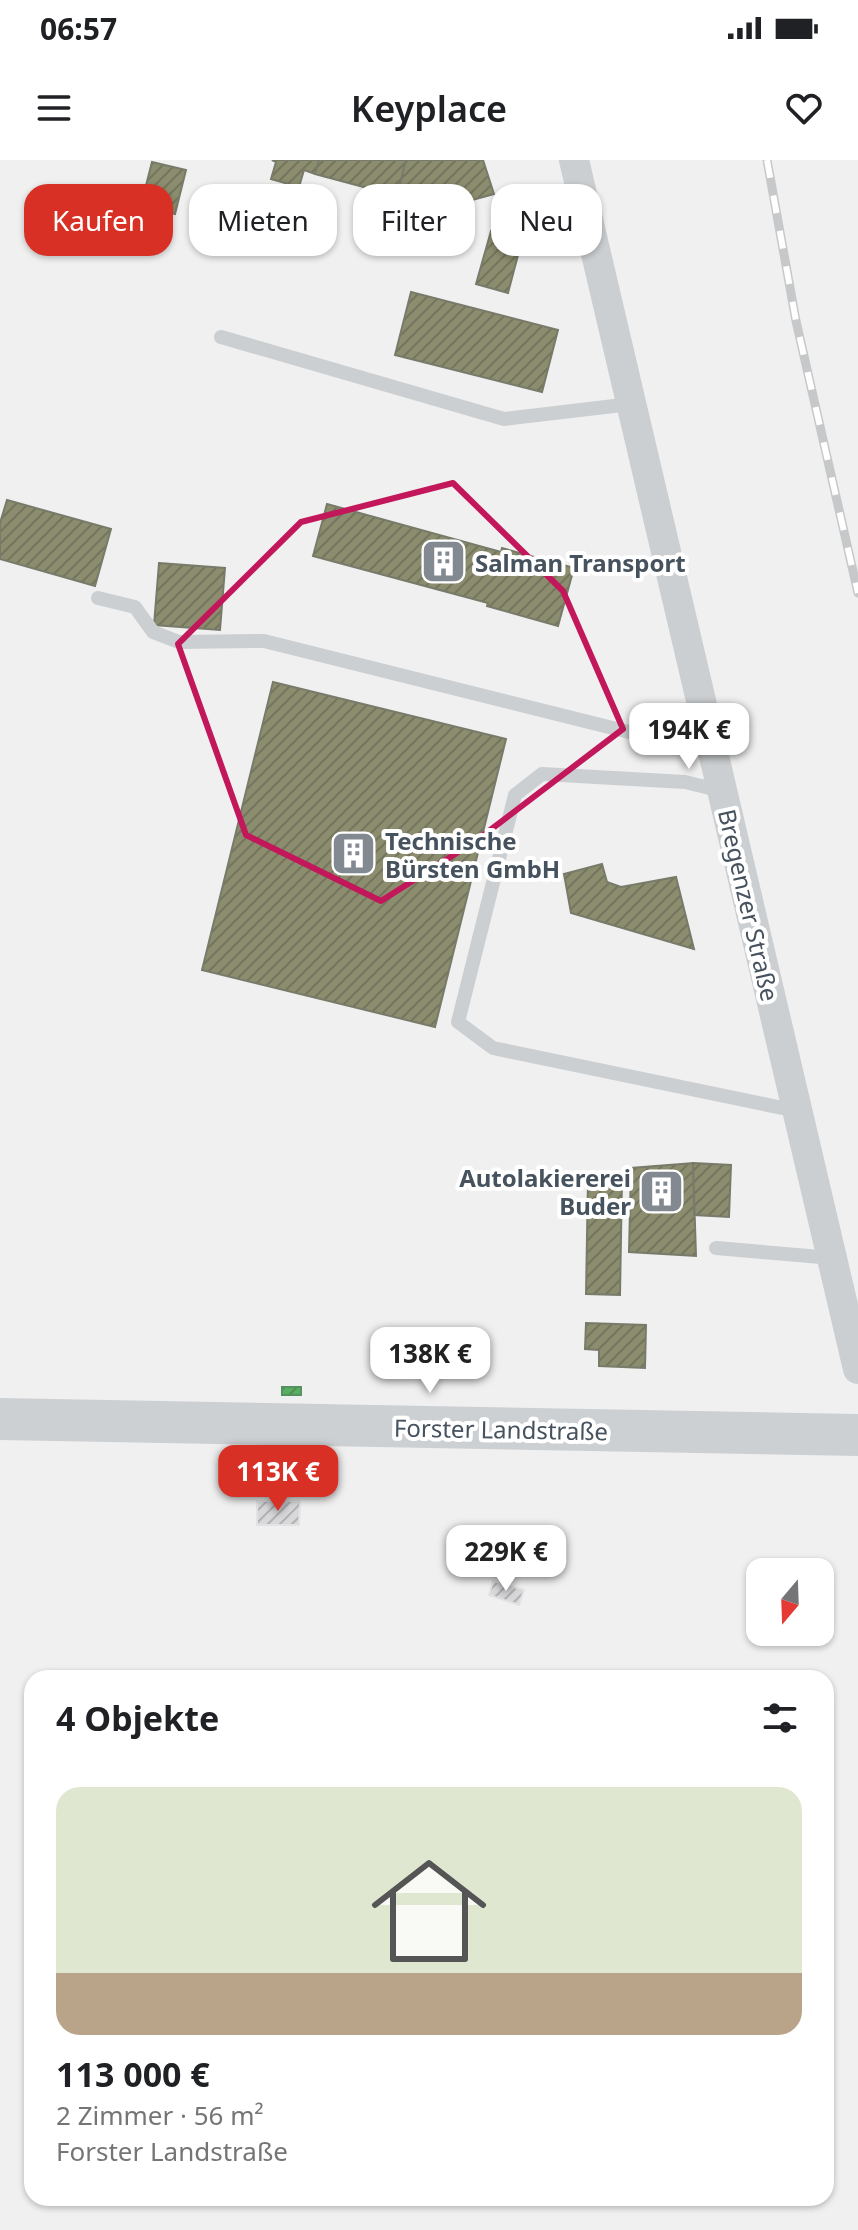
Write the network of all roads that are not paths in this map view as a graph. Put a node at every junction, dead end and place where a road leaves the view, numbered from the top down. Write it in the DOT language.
graph roads {
  1 [pos="574,160"];
  2 [pos="221,337"];
  3 [pos="631,404"];
  4 [pos="98,598"];
  5 [pos="713,753"];
  6 [pos="722,791"];
  7 [pos="797,1111"];
  8 [pos="716,1248"];
  9 [pos="832,1258"];
  10 [pos="858,1369"];
  11 [pos="0,1419"];
  12 [pos="858,1435"];
  1 -- 3 [label="street, Bregenzer Straße"];
  2 -- 3 [label="lane"];
  3 -- 5 [label="street, Bregenzer Straße"];
  4 -- 5 [label="lane"];
  5 -- 6 [label="street, Bregenzer Straße"];
  6 -- 7 [label="street, Bregenzer Straße"];
  6 -- 7 [label="lane"];
  7 -- 9 [label="street, Bregenzer Straße"];
  8 -- 9 [label="lane"];
  9 -- 10 [label="street, Bregenzer Straße"];
  11 -- 12 [label="main road, Forster Landstraße"];
}
